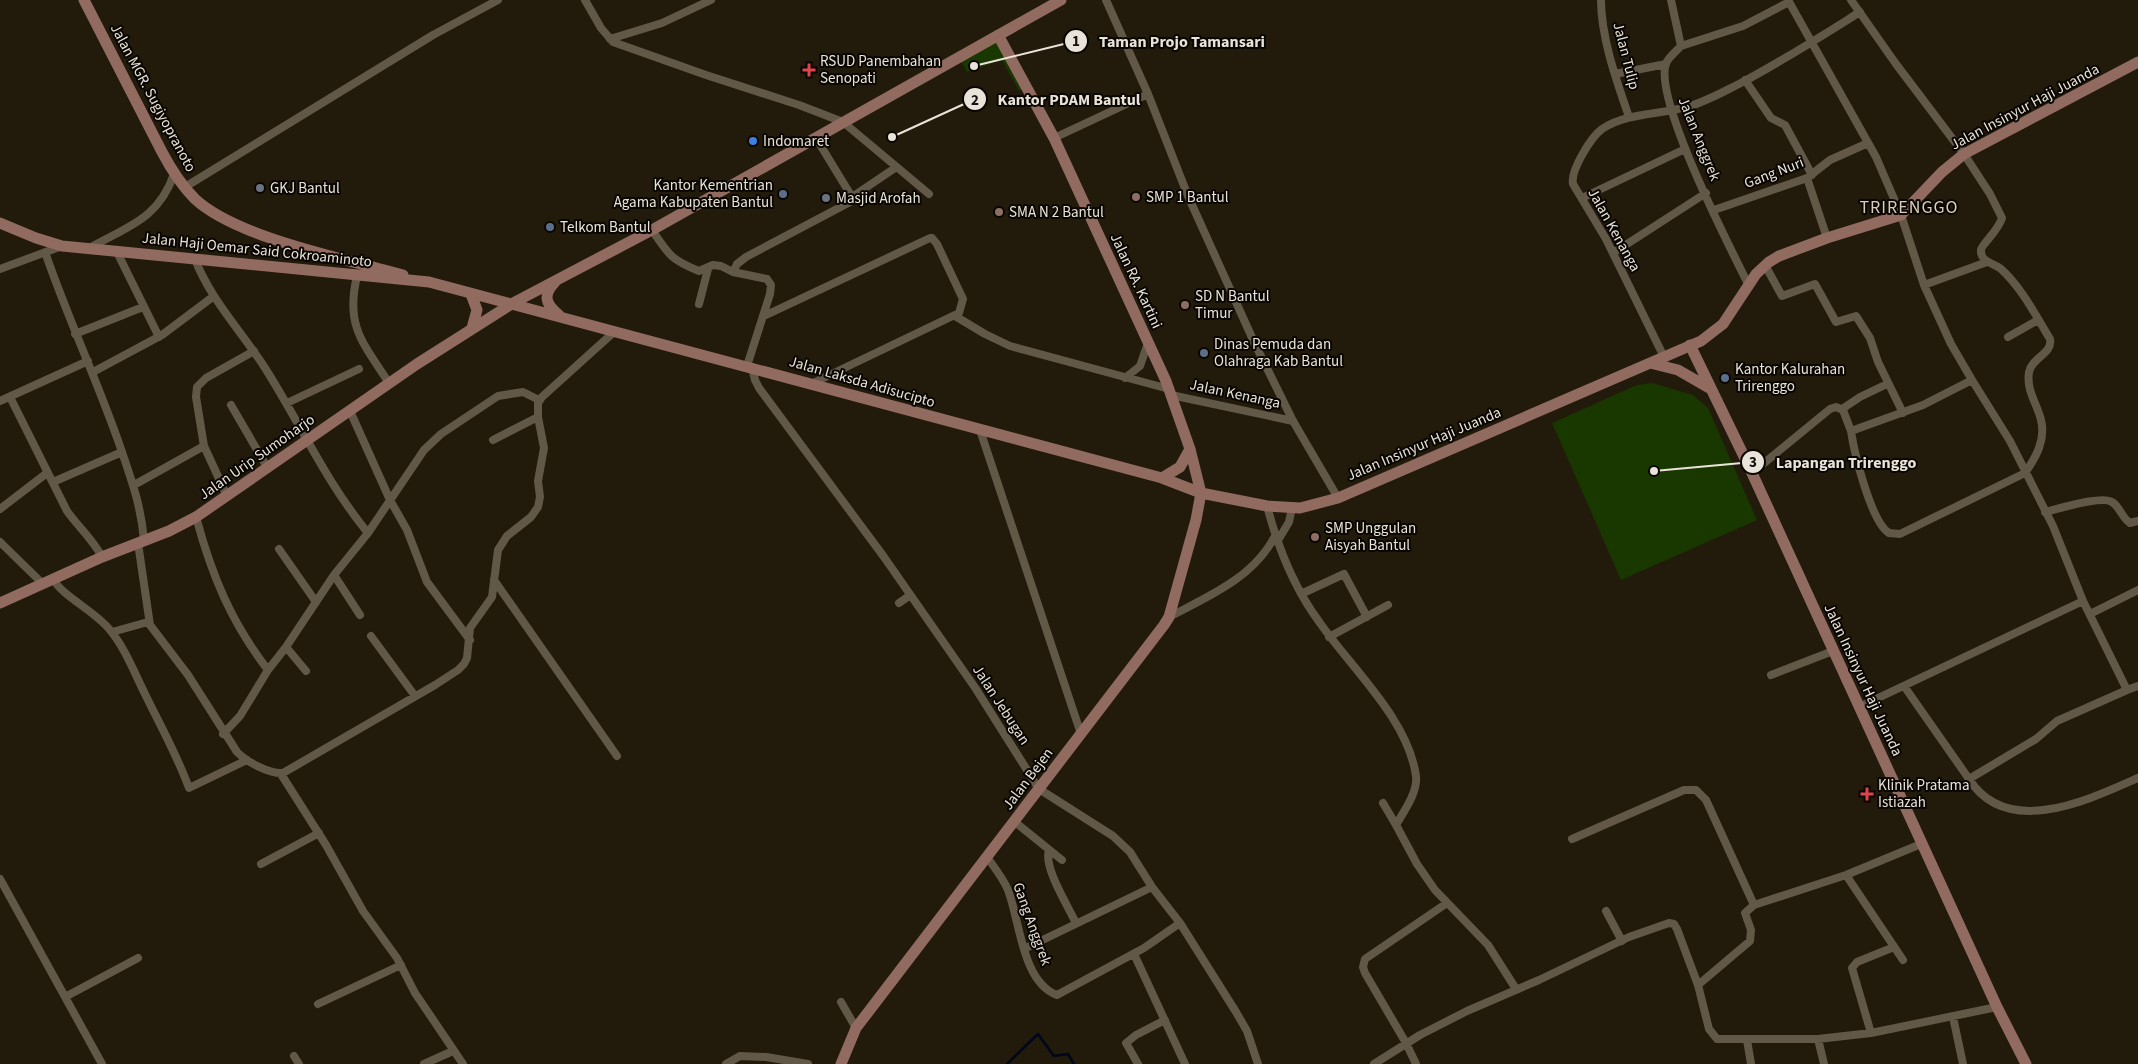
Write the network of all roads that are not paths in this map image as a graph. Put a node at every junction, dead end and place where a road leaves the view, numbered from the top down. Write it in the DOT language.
graph roads {
  1 [pos="84,0"];
  2 [pos="498,0"];
  3 [pos="585,0"];
  4 [pos="1061,0"];
  5 [pos="1106,0"];
  6 [pos="1601,0"];
  7 [pos="1671,0"];
  8 [pos="1851,0"];
  9 [pos="706,1"];
  10 [pos="1789,1"];
  11 [pos="1860,12"];
  12 [pos="998,35"];
  13 [pos="610,39"];
  14 [pos="1811,44"];
  15 [pos="1681,46"];
  16 [pos="2138,62"];
  17 [pos="1666,64"];
  18 [pos="1615,74"];
  19 [pos="1745,80"];
  20 [pos="1148,94"];
  21 [pos="1671,111"];
  22 [pos="1629,118"];
  23 [pos="843,122"];
  24 [pos="816,138"];
  25 [pos="1054,138"];
  26 [pos="1868,143"];
  27 [pos="1685,149"];
  28 [pos="1964,154"];
  29 [pos="895,168"];
  30 [pos="174,174"];
  31 [pos="1809,176"];
  32 [pos="185,187"];
  33 [pos="1706,193"];
  34 [pos="929,194"];
  35 [pos="852,197"];
  36 [pos="1582,198"];
  37 [pos="1714,210"];
  38 [pos="1901,214"];
  39 [pos="0,223"];
  40 [pos="652,230"];
  41 [pos="1827,238"];
  42 [pos="62,246"];
  43 [pos="90,247"];
  44 [pos="116,250"];
  45 [pos="45,252"];
  46 [pos="1613,253"];
  47 [pos="195,259"];
  48 [pos="1987,262"];
  49 [pos="1765,265"];
  50 [pos="0,269"];
  51 [pos="708,269"];
  52 [pos="733,272"];
  53 [pos="357,276"];
  54 [pos="556,281"];
  55 [pos="428,282"];
  56 [pos="1924,285"];
  57 [pos="1749,286"];
  58 [pos="471,294"];
  59 [pos="214,296"];
  60 [pos="513,303"];
  61 [pos="699,304"];
  62 [pos="143,307"];
  63 [pos="560,316"];
  64 [pos="764,316"];
  65 [pos="956,316"];
  66 [pos="2038,320"];
  67 [pos="472,328"];
  68 [pos="614,332"];
  69 [pos="75,334"];
  70 [pos="159,337"];
  71 [pos="2008,337"];
  72 [pos="1148,341"];
  73 [pos="1690,345"];
  74 [pos="254,351"];
  75 [pos="1664,357"];
  76 [pos="88,361"];
  77 [pos="1650,364"];
  78 [pos="750,367"];
  79 [pos="359,369"];
  80 [pos="93,372"];
  81 [pos="1124,378"];
  82 [pos="1972,380"];
  83 [pos="389,383"];
  84 [pos="813,383"];
  85 [pos="1887,384"];
  86 [pos="1711,389"];
  87 [pos="1170,392"];
  88 [pos="10,398"];
  89 [pos="540,400"];
  90 [pos="0,401"];
  91 [pos="287,404"];
  92 [pos="231,405"];
  93 [pos="1842,409"];
  94 [pos="350,411"];
  95 [pos="1902,413"];
  96 [pos="538,417"];
  97 [pos="1293,421"];
  98 [pos="980,430"];
  99 [pos="1851,431"];
  100 [pos="306,440"];
  101 [pos="493,440"];
  102 [pos="204,446"];
  103 [pos="1190,449"];
  104 [pos="122,452"];
  105 [pos="267,467"];
  106 [pos="47,473"];
  107 [pos="1752,473"];
  108 [pos="2024,473"];
  109 [pos="1162,478"];
  110 [pos="53,482"];
  111 [pos="134,485"];
  112 [pos="1201,493"];
  113 [pos="227,496"];
  114 [pos="1338,498"];
  115 [pos="390,500"];
  116 [pos="1267,506"];
  117 [pos="1292,508"];
  118 [pos="0,509"];
  119 [pos="2045,512"];
  120 [pos="196,517"];
  121 [pos="2138,521"];
  122 [pos="368,533"];
  123 [pos="1276,539"];
  124 [pos="0,542"];
  125 [pos="141,542"];
  126 [pos="279,549"];
  127 [pos="102,557"];
  128 [pos="334,575"];
  129 [pos="494,580"];
  130 [pos="47,581"];
  131 [pos="2138,590"];
  132 [pos="1301,594"];
  133 [pos="909,596"];
  134 [pos="2083,601"];
  135 [pos="316,602"];
  136 [pos="0,603"];
  137 [pos="899,603"];
  138 [pos="1388,605"];
  139 [pos="2090,614"];
  140 [pos="360,615"];
  141 [pos="1169,617"];
  142 [pos="1366,617"];
  143 [pos="148,622"];
  144 [pos="112,632"];
  145 [pos="371,636"];
  146 [pos="1330,637"];
  147 [pos="470,640"];
  148 [pos="286,647"];
  149 [pos="1833,651"];
  150 [pos="268,670"];
  151 [pos="306,670"];
  152 [pos="1771,675"];
  153 [pos="1904,686"];
  154 [pos="2138,686"];
  155 [pos="2127,690"];
  156 [pos="415,696"];
  157 [pos="1859,707"];
  158 [pos="224,734"];
  159 [pos="1081,734"];
  160 [pos="618,756"];
  161 [pos="247,760"];
  162 [pos="281,774"];
  163 [pos="2138,778"];
  164 [pos="1969,779"];
  165 [pos="1039,789"];
  166 [pos="1383,803"];
  167 [pos="1015,822"];
  168 [pos="1396,825"];
  169 [pos="319,832"];
  170 [pos="1572,839"];
  171 [pos="1921,844"];
  172 [pos="1049,850"];
  173 [pos="987,857"];
  174 [pos="1062,860"];
  175 [pos="261,864"];
  176 [pos="1846,875"];
  177 [pos="0,879"];
  178 [pos="1152,887"];
  179 [pos="1447,903"];
  180 [pos="1754,905"];
  181 [pos="1606,911"];
  182 [pos="1076,923"];
  183 [pos="1180,923"];
  184 [pos="1622,941"];
  185 [pos="1894,947"];
  186 [pos="1024,949"];
  187 [pos="1134,954"];
  188 [pos="138,958"];
  189 [pos="1903,960"];
  190 [pos="400,965"];
  191 [pos="1698,985"];
  192 [pos="1516,989"];
  193 [pos="65,997"];
  194 [pos="841,1002"];
  195 [pos="318,1004"];
  196 [pos="1997,1007"];
  197 [pos="1953,1018"];
  198 [pos="1165,1020"];
  199 [pos="856,1028"];
  200 [pos="1871,1033"];
  201 [pos="1818,1039"];
  202 [pos="1747,1040"];
  203 [pos="1406,1043"];
  204 [pos="453,1051"];
  205 [pos="294,1056"];
  206 [pos="801,1063"];
  207 [pos="102,1064"];
  208 [pos="299,1064"];
  209 [pos="424,1064"];
  210 [pos="463,1064"];
  211 [pos="726,1064"];
  212 [pos="808,1064"];
  213 [pos="841,1064"];
  214 [pos="1138,1064"];
  215 [pos="1184,1064"];
  216 [pos="1258,1064"];
  217 [pos="1374,1064"];
  218 [pos="1416,1064"];
  219 [pos="1751,1064"];
  220 [pos="1824,1064"];
  221 [pos="1963,1064"];
  222 [pos="2026,1064"];
  1 -- 30 [label="main road, Jalan MGR. Sugiyopranoto"];
  2 -- 32 [label="street"];
  3 -- 13 [label="street"];
  4 -- 12 [label="main road, Jalan Urip Sumoharjo"];
  5 -- 20 [label="street"];
  6 -- 18 [label="street, Jalan Tulip"];
  7 -- 15 [label="street"];
  8 -- 11 [label="street"];
  9 -- 13 [label="street"];
  10 -- 14 [label="street"];
  10 -- 15 [label="street"];
  11 -- 14 [label="street, Jalan Kenanga"];
  11 -- 28 [label="street"];
  12 -- 23 [label="main road, Jalan Urip Sumoharjo"];
  12 -- 25 [label="main road, Jalan RA. Kartini"];
  13 -- 23 [label="street"];
  14 -- 19 [label="street, Jalan Kenanga"];
  14 -- 26 [label="street"];
  15 -- 17 [label="street"];
  16 -- 28 [label="main road, Jalan Insinyur Haji Juanda"];
  17 -- 18 [label="street"];
  17 -- 21 [label="street, Jalan Anggrek"];
  18 -- 22 [label="street, Jalan Tulip"];
  19 -- 21 [label="street, Jalan Kenanga"];
  19 -- 31 [label="street"];
  20 -- 25 [label="street"];
  20 -- 97 [label="street"];
  21 -- 22 [label="street, Jalan Kenanga"];
  21 -- 27 [label="street, Jalan Anggrek"];
  22 -- 36 [label="street, Jalan Kenanga"];
  23 -- 24 [label="main road, Jalan Urip Sumoharjo"];
  23 -- 29 [label="street"];
  24 -- 35 [label="street"];
  24 -- 40 [label="main road, Jalan Urip Sumoharjo"];
  25 -- 72 [label="main road, Jalan RA. Kartini"];
  26 -- 31 [label="street, Gang Nuri"];
  26 -- 38 [label="street"];
  27 -- 33 [label="street, Jalan Anggrek"];
  27 -- 36 [label="street"];
  28 -- 38 [label="main road, Jalan Insinyur Haji Juanda"];
  28 -- 48 [label="street"];
  29 -- 34 [label="street"];
  29 -- 35 [label="street"];
  30 -- 32 [label="main road, Jalan MGR. Sugiyopranoto"];
  30 -- 43 [label="street"];
  31 -- 37 [label="street, Gang Nuri"];
  31 -- 41 [label="street"];
  32 -- 55 [label="main road, Jalan MGR. Sugiyopranoto"];
  33 -- 37 [label="street, Jalan Anggrek"];
  33 -- 46 [label="street"];
  35 -- 52 [label="street"];
  36 -- 46 [label="street, Jalan Kenanga"];
  37 -- 57 [label="street, Jalan Anggrek"];
  38 -- 41 [label="main road, Jalan Insinyur Haji Juanda"];
  38 -- 56 [label="street"];
  39 -- 42 [label="main road, Jalan Haji Oemar Said Cokroaminoto"];
  40 -- 51 [label="street"];
  40 -- 54 [label="main road, Jalan Urip Sumoharjo"];
  41 -- 49 [label="main road, Jalan Insinyur Haji Juanda"];
  42 -- 43 [label="main road, Jalan Haji Oemar Said Cokroaminoto"];
  42 -- 45 [label="street"];
  43 -- 44 [label="main road, Jalan Haji Oemar Said Cokroaminoto"];
  44 -- 47 [label="main road, Jalan Haji Oemar Said Cokroaminoto"];
  44 -- 62 [label="street"];
  45 -- 50 [label="street"];
  45 -- 69 [label="street"];
  46 -- 75 [label="street, Jalan Kenanga"];
  47 -- 53 [label="main road, Jalan Haji Oemar Said Cokroaminoto"];
  47 -- 59 [label="street"];
  48 -- 56 [label="street"];
  48 -- 66 [label="street"];
  49 -- 57 [label="main road, Jalan Insinyur Haji Juanda"];
  49 -- 85 [label="street"];
  51 -- 52 [label="street"];
  51 -- 61 [label="street"];
  52 -- 64 [label="street"];
  53 -- 55 [label="main road, Jalan Haji Oemar Said Cokroaminoto"];
  53 -- 83 [label="street"];
  54 -- 60 [label="main road, Jalan Urip Sumoharjo"];
  54 -- 63 [label="main road"];
  55 -- 58 [label="main road, Jalan Haji Oemar Said Cokroaminoto"];
  56 -- 82 [label="street"];
  57 -- 73 [label="main road, Jalan Insinyur Haji Juanda"];
  58 -- 60 [label="main road, Jalan Haji Oemar Said Cokroaminoto"];
  58 -- 67 [label="main road"];
  59 -- 70 [label="street"];
  59 -- 74 [label="street"];
  60 -- 63 [label="main road, Jalan Laksda Adisucipto"];
  60 -- 67 [label="main road, Jalan Urip Sumoharjo"];
  62 -- 69 [label="street"];
  62 -- 70 [label="street"];
  63 -- 68 [label="main road, Jalan Laksda Adisucipto"];
  64 -- 65 [label="street"];
  64 -- 78 [label="street"];
  65 -- 81 [label="street, Jalan Kenanga"];
  65 -- 84 [label="street"];
  66 -- 71 [label="street"];
  66 -- 108 [label="street"];
  67 -- 83 [label="main road, Jalan Urip Sumoharjo"];
  68 -- 78 [label="main road, Jalan Laksda Adisucipto"];
  68 -- 89 [label="street"];
  69 -- 76 [label="street"];
  70 -- 80 [label="street"];
  72 -- 81 [label="street"];
  72 -- 87 [label="main road, Jalan RA. Kartini"];
  73 -- 75 [label="main road, Jalan Insinyur Haji Juanda"];
  73 -- 86 [label="main road, Jalan Insinyur Haji Juanda"];
  74 -- 91 [label="street"];
  74 -- 102 [label="street"];
  75 -- 77 [label="main road, Jalan Insinyur Haji Juanda"];
  76 -- 80 [label="street"];
  76 -- 88 [label="street"];
  77 -- 86 [label="main road"];
  77 -- 114 [label="main road, Jalan Insinyur Haji Juanda"];
  78 -- 84 [label="main road, Jalan Laksda Adisucipto"];
  78 -- 133 [label="street, Jalan Jebugan"];
  79 -- 91 [label="street"];
  80 -- 104 [label="street"];
  81 -- 87 [label="street, Jalan Kenanga"];
  82 -- 95 [label="street"];
  82 -- 108 [label="street"];
  83 -- 94 [label="main road, Jalan Urip Sumoharjo"];
  84 -- 98 [label="main road, Jalan Laksda Adisucipto"];
  85 -- 93 [label="street"];
  85 -- 95 [label="street"];
  86 -- 107 [label="main road, Jalan Insinyur Haji Juanda"];
  87 -- 97 [label="street, Jalan Kenanga"];
  87 -- 103 [label="main road, Jalan RA. Kartini"];
  88 -- 90 [label="street"];
  88 -- 106 [label="street"];
  89 -- 96 [label="street"];
  89 -- 115 [label="street"];
  91 -- 100 [label="street"];
  92 -- 105 [label="street"];
  93 -- 99 [label="street"];
  93 -- 107 [label="street"];
  94 -- 100 [label="main road, Jalan Urip Sumoharjo"];
  94 -- 115 [label="street"];
  95 -- 99 [label="street"];
  96 -- 101 [label="street"];
  96 -- 129 [label="street"];
  97 -- 114 [label="street"];
  98 -- 109 [label="main road, Jalan Laksda Adisucipto"];
  98 -- 159 [label="street"];
  99 -- 108 [label="street"];
  100 -- 105 [label="main road, Jalan Urip Sumoharjo"];
  100 -- 122 [label="street"];
  102 -- 111 [label="street"];
  102 -- 113 [label="street"];
  103 -- 109 [label="main road"];
  103 -- 112 [label="main road, Jalan RA. Kartini"];
  104 -- 110 [label="street"];
  104 -- 111 [label="street"];
  105 -- 113 [label="main road, Jalan Urip Sumoharjo"];
  106 -- 110 [label="street"];
  106 -- 118 [label="street"];
  107 -- 149 [label="main road, Jalan Insinyur Haji Juanda"];
  108 -- 119 [label="street"];
  109 -- 112 [label="main road, Jalan Laksda Adisucipto"];
  110 -- 127 [label="street"];
  111 -- 125 [label="street"];
  112 -- 116 [label="main road, Jalan Insinyur Haji Juanda"];
  112 -- 141 [label="main road, Jalan Bejen"];
  113 -- 120 [label="main road, Jalan Urip Sumoharjo"];
  114 -- 117 [label="main road, Jalan Insinyur Haji Juanda"];
  115 -- 122 [label="street"];
  115 -- 147 [label="street"];
  116 -- 117 [label="main road, Jalan Insinyur Haji Juanda"];
  116 -- 123 [label="street"];
  117 -- 123 [label="street"];
  119 -- 121 [label="street"];
  119 -- 134 [label="street"];
  120 -- 125 [label="main road, Jalan Urip Sumoharjo"];
  120 -- 150 [label="street"];
  122 -- 128 [label="street"];
  123 -- 132 [label="street"];
  123 -- 141 [label="street"];
  124 -- 130 [label="street"];
  125 -- 127 [label="main road, Jalan Urip Sumoharjo"];
  125 -- 143 [label="street"];
  126 -- 135 [label="street"];
  127 -- 130 [label="main road, Jalan Urip Sumoharjo"];
  128 -- 135 [label="street"];
  128 -- 140 [label="street"];
  129 -- 147 [label="street"];
  129 -- 160 [label="street"];
  130 -- 136 [label="main road, Jalan Urip Sumoharjo"];
  130 -- 144 [label="street"];
  131 -- 139 [label="street"];
  132 -- 142 [label="street"];
  132 -- 146 [label="street"];
  133 -- 137 [label="street"];
  133 -- 165 [label="street, Jalan Jebugan"];
  134 -- 139 [label="street"];
  134 -- 153 [label="street"];
  135 -- 148 [label="street"];
  138 -- 142 [label="street"];
  139 -- 155 [label="street"];
  141 -- 159 [label="main road, Jalan Bejen"];
  142 -- 146 [label="street"];
  143 -- 144 [label="street"];
  143 -- 158 [label="street"];
  144 -- 161 [label="street"];
  145 -- 156 [label="street"];
  146 -- 168 [label="street"];
  147 -- 156 [label="street"];
  148 -- 150 [label="street"];
  148 -- 151 [label="street"];
  149 -- 152 [label="street"];
  149 -- 157 [label="main road, Jalan Insinyur Haji Juanda"];
  150 -- 158 [label="street"];
  153 -- 157 [label="street"];
  153 -- 164 [label="street"];
  154 -- 155 [label="street"];
  155 -- 164 [label="street"];
  156 -- 162 [label="street"];
  157 -- 171 [label="main road, Jalan Insinyur Haji Juanda"];
  158 -- 161 [label="street"];
  159 -- 165 [label="main road, Jalan Bejen"];
  161 -- 162 [label="street"];
  162 -- 169 [label="street"];
  163 -- 164 [label="street"];
  165 -- 167 [label="main road, Jalan Bejen"];
  165 -- 178 [label="street, Jalan Jebugan"];
  166 -- 168 [label="street"];
  167 -- 172 [label="street"];
  167 -- 173 [label="main road, Jalan Bejen"];
  168 -- 179 [label="street"];
  169 -- 175 [label="street"];
  169 -- 190 [label="street"];
  170 -- 180 [label="street"];
  171 -- 176 [label="street"];
  171 -- 196 [label="main road, Jalan Insinyur Haji Juanda"];
  172 -- 174 [label="street"];
  172 -- 182 [label="street"];
  173 -- 186 [label="street, Gang Anggrek"];
  173 -- 199 [label="main road, Jalan Bejen"];
  176 -- 180 [label="street"];
  176 -- 185 [label="street"];
  177 -- 193 [label="street"];
  178 -- 182 [label="street"];
  178 -- 183 [label="street, Jalan Jebugan"];
  179 -- 192 [label="street"];
  179 -- 203 [label="street"];
  180 -- 191 [label="street"];
  181 -- 184 [label="street"];
  182 -- 186 [label="street"];
  183 -- 187 [label="street"];
  183 -- 216 [label="street, Jalan Jebugan"];
  184 -- 191 [label="street"];
  184 -- 192 [label="street"];
  185 -- 189 [label="street"];
  185 -- 200 [label="street"];
  186 -- 187 [label="street, Gang Anggrek"];
  187 -- 198 [label="street"];
  188 -- 193 [label="street"];
  190 -- 195 [label="street"];
  190 -- 204 [label="street"];
  191 -- 202 [label="street"];
  192 -- 203 [label="street"];
  193 -- 207 [label="street"];
  194 -- 199 [label="street"];
  196 -- 197 [label="street"];
  196 -- 222 [label="main road, Jalan Insinyur Haji Juanda"];
  197 -- 200 [label="street"];
  197 -- 221 [label="street"];
  198 -- 214 [label="street"];
  198 -- 215 [label="street"];
  199 -- 213 [label="main road, Jalan Bejen"];
  200 -- 201 [label="street"];
  201 -- 202 [label="street"];
  201 -- 220 [label="street"];
  202 -- 219 [label="street"];
  203 -- 217 [label="street"];
  203 -- 218 [label="street"];
  204 -- 209 [label="street"];
  204 -- 210 [label="street"];
  205 -- 208 [label="street"];
  206 -- 211 [label="street"];
  206 -- 212 [label="street"];
}
